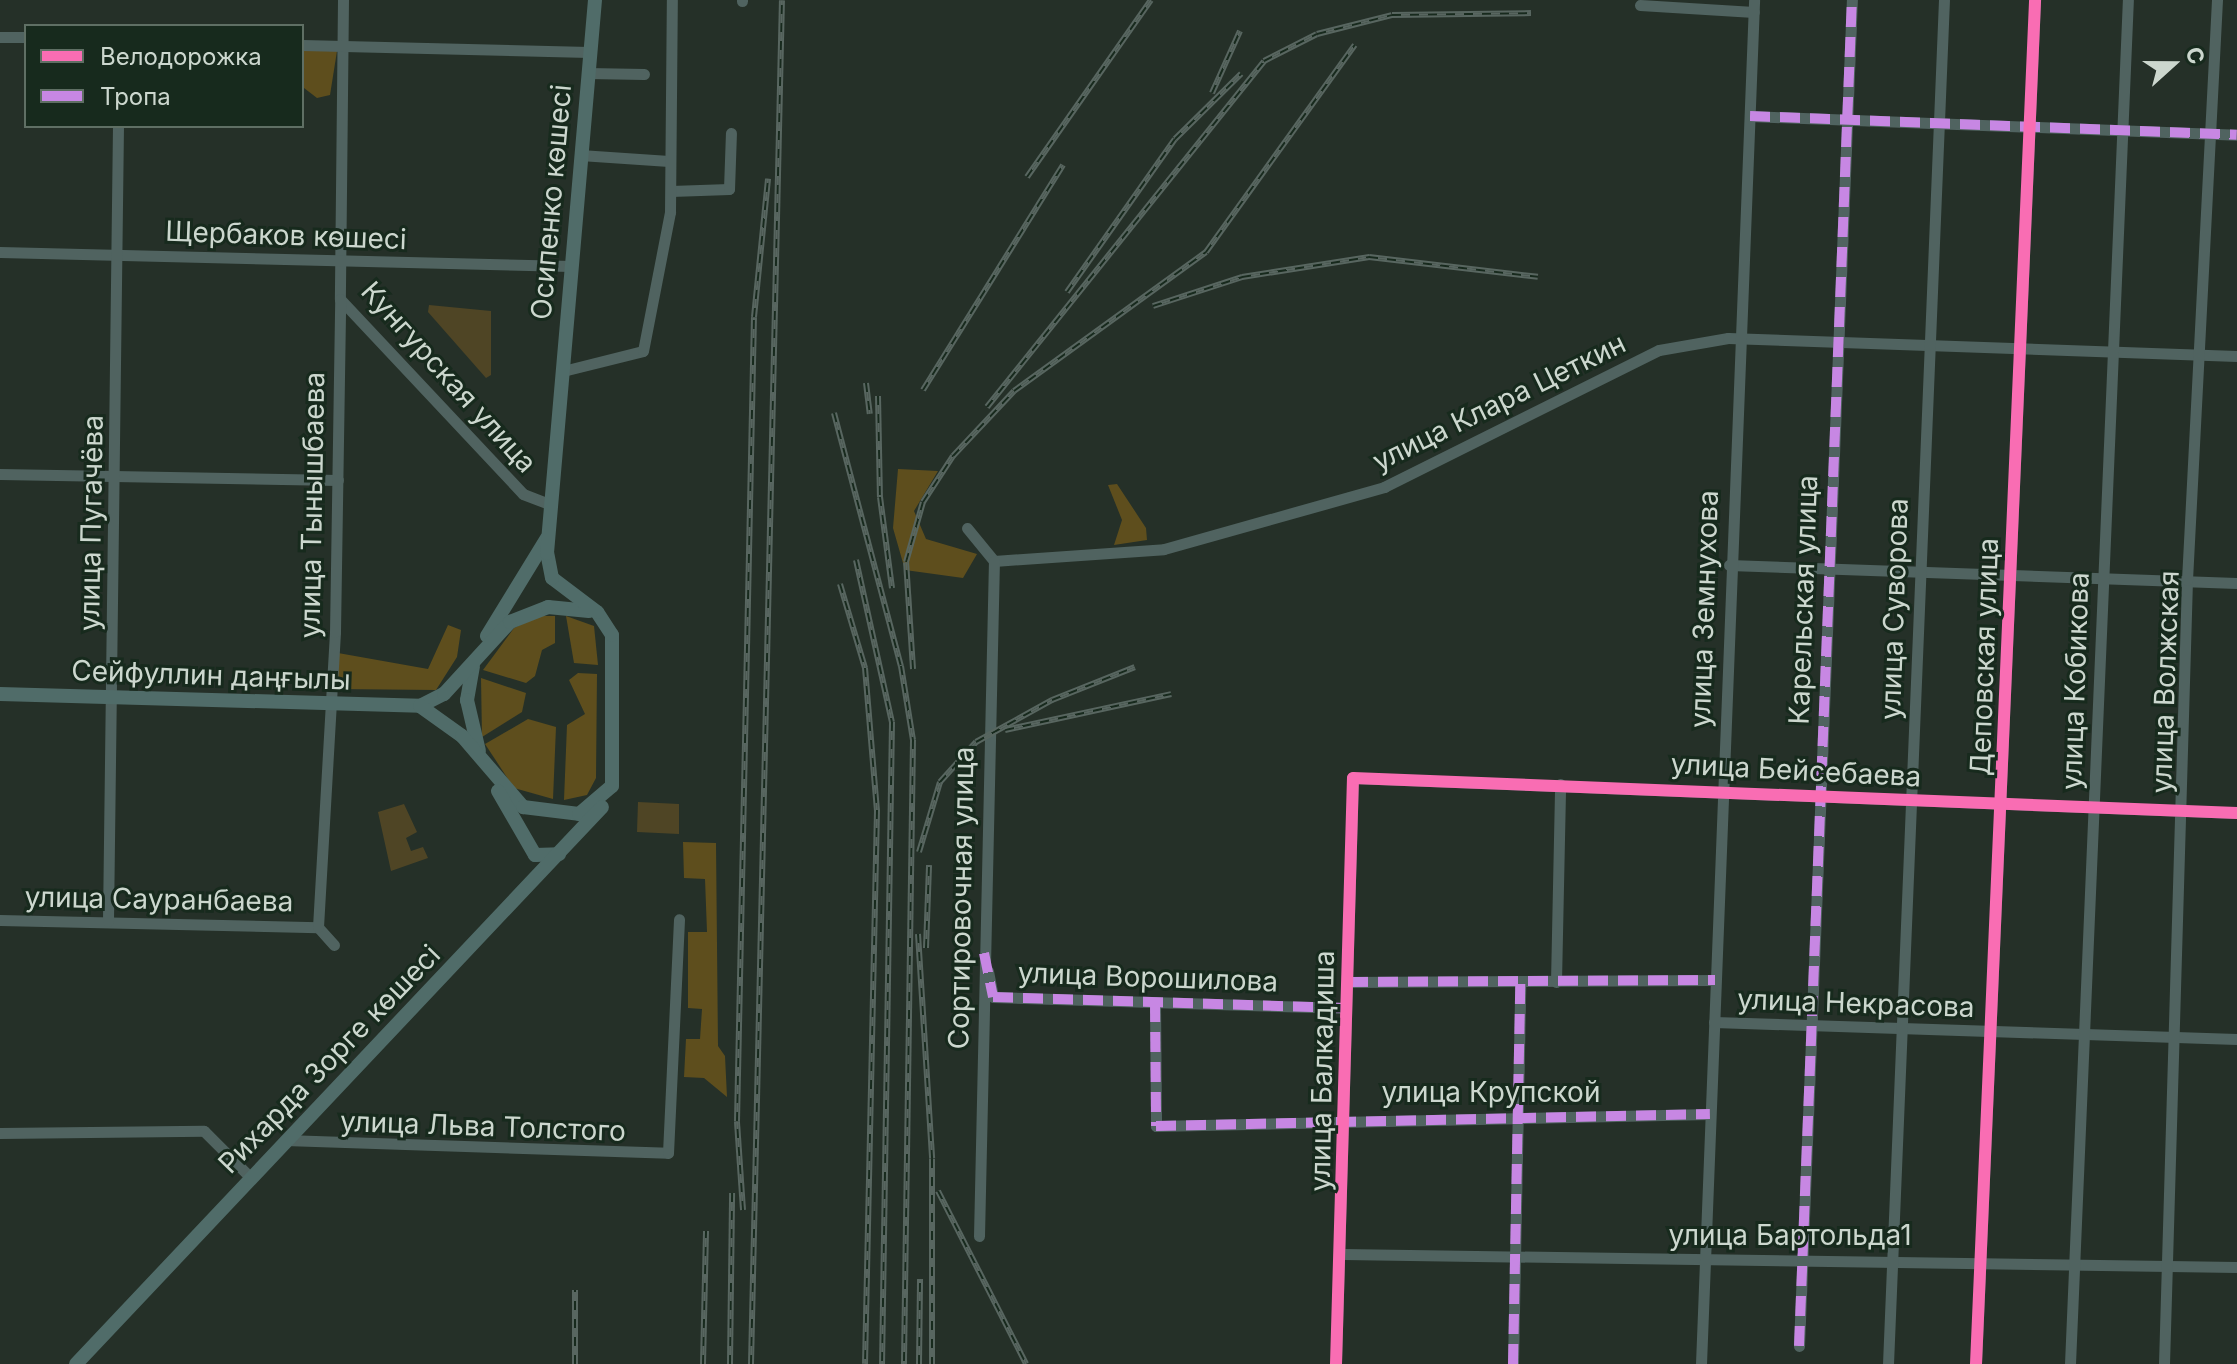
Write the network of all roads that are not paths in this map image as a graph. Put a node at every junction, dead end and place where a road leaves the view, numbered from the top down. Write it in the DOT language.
graph roads {
  1 [pos="343,0"];
  2 [pos="595,0"];
  3 [pos="672,0"];
  4 [pos="1852,0"];
  5 [pos="1944,0"];
  6 [pos="2035,0"];
  7 [pos="2128,0"];
  8 [pos="2217,0"];
  9 [pos="1640,5"];
  10 [pos="1754,6"];
  11 [pos="0,37"];
  12 [pos="24,37"];
  13 [pos="304,45"];
  14 [pos="342,46"];
  15 [pos="589,52"];
  16 [pos="587,73"];
  17 [pos="644,74"];
  18 [pos="1750,116"];
  19 [pos="1846,118"];
  20 [pos="1939,121"];
  21 [pos="2029,127"];
  22 [pos="118,128"];
  23 [pos="2122,130"];
  24 [pos="731,133"];
  25 [pos="2212,134"];
  26 [pos="2237,135"];
  27 [pos="580,155"];
  28 [pos="669,161"];
  29 [pos="671,191"];
  30 [pos="0,252"];
  31 [pos="118,254"];
  32 [pos="341,261"];
  33 [pos="571,266"];
  34 [pos="340,299"];
  35 [pos="1740,337"];
  36 [pos="1837,342"];
  37 [pos="1928,346"];
  38 [pos="2019,351"];
  39 [pos="2113,352"];
  40 [pos="2202,355"];
  41 [pos="2237,356"];
  42 [pos="563,371"];
  43 [pos="0,474"];
  44 [pos="118,475"];
  45 [pos="338,480"];
  46 [pos="552,505"];
  47 [pos="967,528"];
  48 [pos="548,535"];
  49 [pos="994,561"];
  50 [pos="1729,565"];
  51 [pos="1829,570"];
  52 [pos="1919,571"];
  53 [pos="2012,575"];
  54 [pos="2103,578"];
  55 [pos="2187,580"];
  56 [pos="2237,583"];
  57 [pos="597,612"];
  58 [pos="479,652"];
  59 [pos="0,694"];
  60 [pos="112,697"];
  61 [pos="328,706"];
  62 [pos="420,706"];
  63 [pos="483,761"];
  64 [pos="1353,778"];
  65 [pos="1560,784"];
  66 [pos="612,786"];
  67 [pos="1721,788"];
  68 [pos="1818,799"];
  69 [pos="1911,800"];
  70 [pos="2002,804"];
  71 [pos="2095,808"];
  72 [pos="2185,809"];
  73 [pos="2237,813"];
  74 [pos="521,834"];
  75 [pos="559,854"];
  76 [pos="523,894"];
  77 [pos="679,919"];
  78 [pos="0,920"];
  79 [pos="108,921"];
  80 [pos="318,927"];
  81 [pos="334,945"];
  82 [pos="984,953"];
  83 [pos="1715,980"];
  84 [pos="1348,982"];
  85 [pos="1556,982"];
  86 [pos="1520,983"];
  87 [pos="1155,1002"];
  88 [pos="1346,1008"];
  89 [pos="1714,1022"];
  90 [pos="1809,1025"];
  91 [pos="1901,1030"];
  92 [pos="1986,1032"];
  93 [pos="2086,1035"];
  94 [pos="2177,1036"];
  95 [pos="2237,1039"];
  96 [pos="1710,1114"];
  97 [pos="1519,1115"];
  98 [pos="1343,1117"];
  99 [pos="0,1133"];
  100 [pos="285,1140"];
  101 [pos="251,1178"];
  102 [pos="979,1236"];
  103 [pos="1343,1254"];
  104 [pos="1799,1256"];
  105 [pos="1513,1257"];
  106 [pos="1705,1258"];
  107 [pos="1891,1259"];
  108 [pos="1981,1260"];
  109 [pos="2075,1263"];
  110 [pos="2162,1266"];
  111 [pos="2237,1267"];
  112 [pos="1799,1346"];
  113 [pos="76,1364"];
  114 [pos="1336,1364"];
  115 [pos="1513,1364"];
  116 [pos="1701,1364"];
  117 [pos="1888,1364"];
  118 [pos="1976,1364"];
  119 [pos="2070,1364"];
  120 [pos="2164,1364"];
  1 -- 14 [label="street"];
  2 -- 15 [label="main road, Осипенко көшесі"];
  3 -- 28 [label="street"];
  4 -- 19 [label="street, Карельская улица"];
  5 -- 20 [label="street, улица Суворова"];
  6 -- 21 [label="street, Деповская улица"];
  7 -- 23 [label="street, улица Кобикова"];
  8 -- 25 [label="street, улица Волжская"];
  9 -- 10 [label="street"];
  10 -- 18 [label="street, улица Земнухова"];
  11 -- 12 [label="street"];
  13 -- 14 [label="street"];
  14 -- 15 [label="street"];
  14 -- 32 [label="street"];
  15 -- 16 [label="main road, Осипенко көшесі"];
  16 -- 17 [label="street"];
  16 -- 27 [label="main road, Осипенко көшесі"];
  18 -- 19 [label="street"];
  18 -- 35 [label="street, улица Земнухова"];
  19 -- 20 [label="street"];
  19 -- 36 [label="street, Карельская улица"];
  20 -- 21 [label="street"];
  20 -- 37 [label="street, улица Суворова"];
  21 -- 23 [label="street"];
  21 -- 38 [label="street, Деповская улица"];
  22 -- 31 [label="street, улица Пугачёва"];
  23 -- 25 [label="street"];
  23 -- 39 [label="street, улица Кобикова"];
  24 -- 29 [label="street"];
  25 -- 26 [label="street"];
  25 -- 40 [label="street, улица Волжская"];
  27 -- 28 [label="street"];
  27 -- 33 [label="main road, Осипенко көшесі"];
  28 -- 29 [label="street"];
  29 -- 42 [label="street"];
  30 -- 31 [label="street, Щербаков көшесі"];
  31 -- 32 [label="street, Щербаков көшесі"];
  31 -- 44 [label="street, улица Пугачёва"];
  32 -- 33 [label="street, Щербаков көшесі"];
  32 -- 34 [label="street, Кунгурская улица"];
  33 -- 42 [label="main road, Осипенко көшесі"];
  34 -- 45 [label="street, улица Тынышбаева"];
  34 -- 46 [label="street, Кунгурская улица"];
  35 -- 36 [label="street, улица Клара Цеткин"];
  35 -- 49 [label="street, улица Клара Цеткин"];
  35 -- 50 [label="street, улица Земнухова"];
  36 -- 37 [label="street, улица Клара Цеткин"];
  36 -- 51 [label="street, Карельская улица"];
  37 -- 38 [label="street, улица Клара Цеткин"];
  37 -- 52 [label="street, улица Суворова"];
  38 -- 39 [label="street, улица Клара Цеткин"];
  38 -- 53 [label="street, Деповская улица"];
  39 -- 40 [label="street, улица Клара Цеткин"];
  39 -- 54 [label="street, улица Кобикова"];
  40 -- 41 [label="street, улица Клара Цеткин"];
  40 -- 55 [label="street, улица Волжская"];
  42 -- 46 [label="main road, Осипенко көшесі"];
  43 -- 44 [label="street"];
  44 -- 45 [label="street"];
  44 -- 60 [label="street, улица Пугачёва"];
  45 -- 61 [label="street, улица Тынышбаева"];
  46 -- 48 [label="main road, Осипенко көшесі"];
  47 -- 49 [label="street"];
  48 -- 57 [label="main road"];
  48 -- 58 [label="main road"];
  49 -- 82 [label="street, Сортировочная улица"];
  50 -- 51 [label="street"];
  50 -- 67 [label="street, улица Земнухова"];
  51 -- 52 [label="street"];
  51 -- 68 [label="street, Карельская улица"];
  52 -- 53 [label="street"];
  52 -- 69 [label="street, улица Суворова"];
  53 -- 54 [label="street"];
  53 -- 70 [label="street, Деповская улица"];
  54 -- 55 [label="street"];
  54 -- 71 [label="street, улица Кобикова"];
  55 -- 56 [label="street"];
  55 -- 72 [label="street, улица Волжская"];
  57 -- 58 [label="main road"];
  57 -- 66 [label="main road"];
  58 -- 62 [label="main road"];
  58 -- 63 [label="main road"];
  59 -- 60 [label="main road, Сейфуллин даңғылы"];
  60 -- 61 [label="main road, Сейфуллин даңғылы"];
  60 -- 79 [label="street, улица Пугачёва"];
  61 -- 62 [label="main road, Сейфуллин даңғылы"];
  61 -- 80 [label="street, улица Тынышбаева"];
  62 -- 63 [label="main road"];
  63 -- 66 [label="main road"];
  63 -- 74 [label="main road"];
  64 -- 65 [label="street, улица Бейсебаева"];
  64 -- 84 [label="street, улица Балкадиша"];
  65 -- 67 [label="street, улица Бейсебаева"];
  65 -- 85 [label="street"];
  66 -- 75 [label="main road, Рихарда Зорге көшесі"];
  67 -- 68 [label="street, улица Бейсебаева"];
  67 -- 83 [label="street, улица Земнухова"];
  68 -- 69 [label="street, улица Бейсебаева"];
  68 -- 90 [label="street, Карельская улица"];
  69 -- 70 [label="street, улица Бейсебаева"];
  69 -- 91 [label="street, улица Суворова"];
  70 -- 71 [label="street, улица Бейсебаева"];
  70 -- 92 [label="street, Деповская улица"];
  71 -- 72 [label="street, улица Бейсебаева"];
  71 -- 93 [label="street, улица Кобикова"];
  72 -- 73 [label="street, улица Бейсебаева"];
  72 -- 94 [label="street, улица Волжская"];
  74 -- 75 [label="main road"];
  74 -- 76 [label="main road"];
  75 -- 76 [label="main road, Рихарда Зорге көшесі"];
  76 -- 100 [label="main road, Рихарда Зорге көшесі"];
  77 -- 100 [label="street, улица Льва Толстого"];
  78 -- 79 [label="street, улица Сауранбаева"];
  79 -- 80 [label="street, улица Сауранбаева"];
  80 -- 81 [label="street"];
  82 -- 87 [label="street, улица Ворошилова"];
  82 -- 102 [label="street, Сортировочная улица"];
  83 -- 85 [label="street"];
  83 -- 89 [label="street, улица Земнухова"];
  84 -- 86 [label="street"];
  84 -- 88 [label="street, улица Балкадиша"];
  85 -- 86 [label="street"];
  86 -- 97 [label="street"];
  87 -- 88 [label="street, улица Ворошилова"];
  87 -- 98 [label="street, улица Крупской"];
  88 -- 98 [label="street, улица Балкадиша"];
  89 -- 90 [label="street, улица Некрасова"];
  89 -- 96 [label="street, улица Земнухова"];
  90 -- 91 [label="street, улица Некрасова"];
  90 -- 104 [label="street, Карельская улица"];
  91 -- 92 [label="street, улица Некрасова"];
  91 -- 107 [label="street, улица Суворова"];
  92 -- 93 [label="street, улица Некрасова"];
  92 -- 108 [label="street, Деповская улица"];
  93 -- 94 [label="street, улица Некрасова"];
  93 -- 109 [label="street, улица Кобикова"];
  94 -- 95 [label="street, улица Некрасова"];
  94 -- 110 [label="street, улица Волжская"];
  96 -- 97 [label="street, улица Крупской"];
  96 -- 106 [label="street, улица Земнухова"];
  97 -- 98 [label="street, улица Крупской"];
  97 -- 105 [label="street"];
  98 -- 103 [label="street, улица Балкадиша"];
  99 -- 101 [label="street"];
  100 -- 101 [label="main road, Рихарда Зорге көшесі"];
  101 -- 113 [label="main road, Рихарда Зорге көшесі"];
  103 -- 105 [label="street, улица Бартольда1"];
  103 -- 114 [label="street, улица Балкадиша"];
  104 -- 106 [label="street, улица Бартольда1"];
  104 -- 107 [label="street, улица Бартольда1"];
  104 -- 112 [label="street, Карельская улица"];
  105 -- 106 [label="street, улица Бартольда1"];
  105 -- 115 [label="street"];
  106 -- 116 [label="street, улица Земнухова"];
  107 -- 108 [label="street, улица Бартольда1"];
  107 -- 117 [label="street, улица Суворова"];
  108 -- 109 [label="street, улица Бартольда1"];
  108 -- 118 [label="street, Деповская улица"];
  109 -- 110 [label="street, улица Бартольда1"];
  109 -- 119 [label="street, улица Кобикова"];
  110 -- 111 [label="street, улица Бартольда1"];
  110 -- 120 [label="street, улица Волжская"];
}
